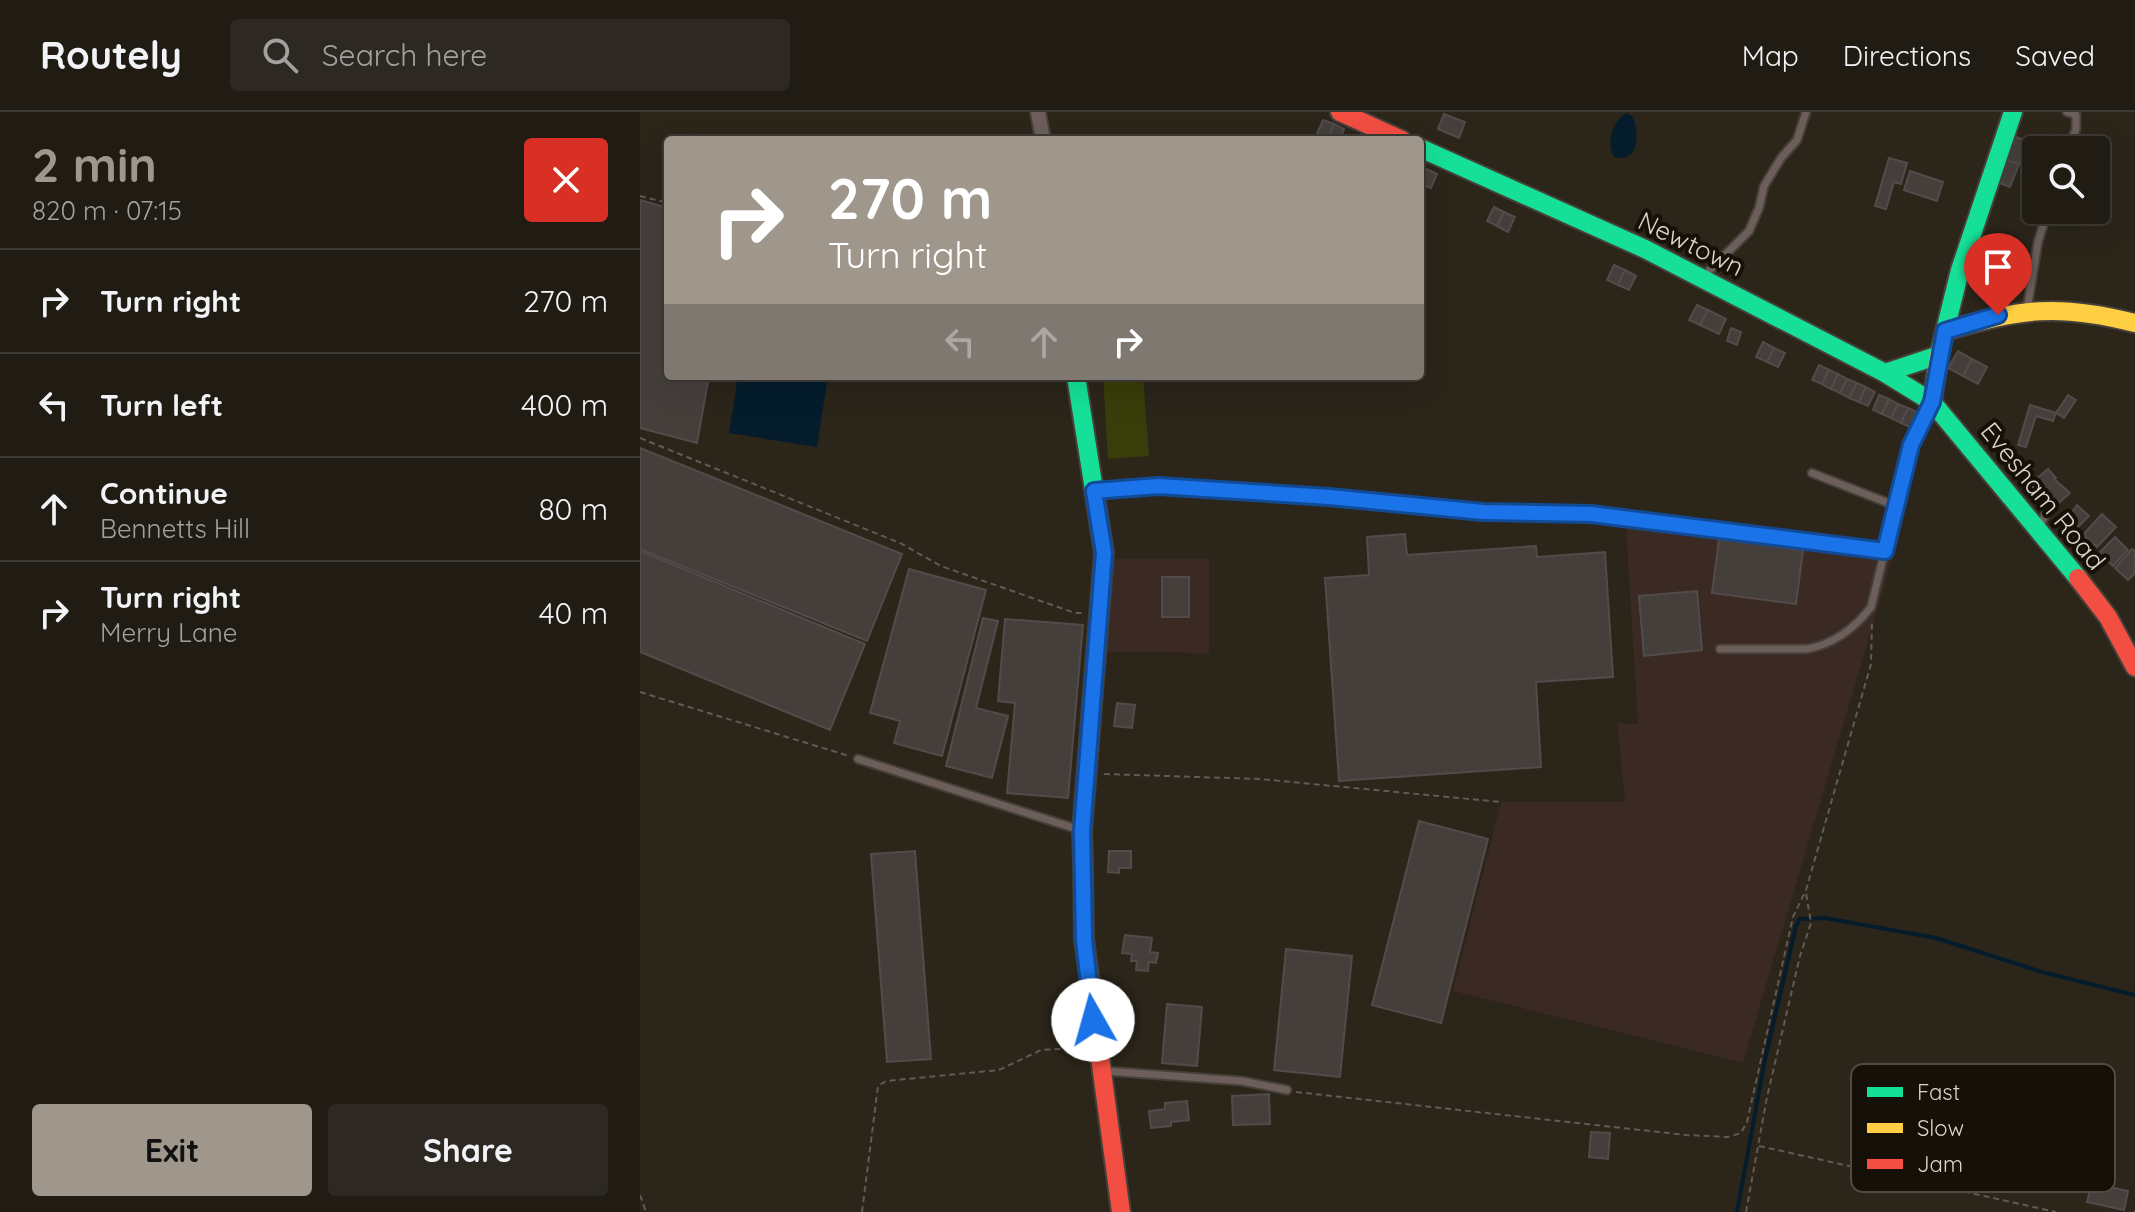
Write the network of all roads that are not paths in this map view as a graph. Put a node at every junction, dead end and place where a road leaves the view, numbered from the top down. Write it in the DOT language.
graph roads {
  1 [pos="1038,112"];
  2 [pos="1340,112"];
  3 [pos="1806,112"];
  4 [pos="2013,112"];
  5 [pos="2067,112"];
  6 [pos="1042,136"];
  7 [pos="1393,136"];
  8 [pos="2073,136"];
  9 [pos="1424,150"];
  10 [pos="2044,224"];
  11 [pos="1702,278"];
  12 [pos="2027,311"];
  13 [pos="2135,323"];
  14 [pos="1945,331"];
  15 [pos="1939,355"];
  16 [pos="1885,373"];
  17 [pos="1077,380"];
  18 [pos="1932,402"];
  19 [pos="2013,468"];
  20 [pos="1812,473"];
  21 [pos="1094,491"];
  22 [pos="1896,506"];
  23 [pos="2039,528"];
  24 [pos="1885,551"];
  25 [pos="1720,649"];
  26 [pos="2135,667"];
  27 [pos="858,759"];
  28 [pos="1082,831"];
  29 [pos="1101,1071"];
  30 [pos="1287,1090"];
  31 [pos="1121,1212"];
  1 -- 6 [label="street"];
  2 -- 7 [label="street"];
  3 -- 11 [label="lane"];
  4 -- 14 [label="street"];
  5 -- 8 [label="lane"];
  9 -- 11 [label="street, Newtown"];
  10 -- 12 [label="lane"];
  11 -- 16 [label="street, Newtown"];
  12 -- 13 [label="street"];
  12 -- 14 [label="street"];
  14 -- 15 [label="street"];
  15 -- 16 [label="street"];
  15 -- 18 [label="street"];
  16 -- 18 [label="street, Newtown"];
  17 -- 21 [label="street"];
  18 -- 22 [label="lane"];
  18 -- 23 [label="street, Evesham Road"];
  19 -- 23 [label="lane"];
  20 -- 22 [label="lane"];
  21 -- 24 [label="lane"];
  21 -- 28 [label="street"];
  22 -- 24 [label="lane"];
  23 -- 26 [label="street, Evesham Road"];
  24 -- 25 [label="lane"];
  27 -- 28 [label="lane"];
  28 -- 29 [label="street"];
  29 -- 30 [label="lane"];
  29 -- 31 [label="street"];
}
